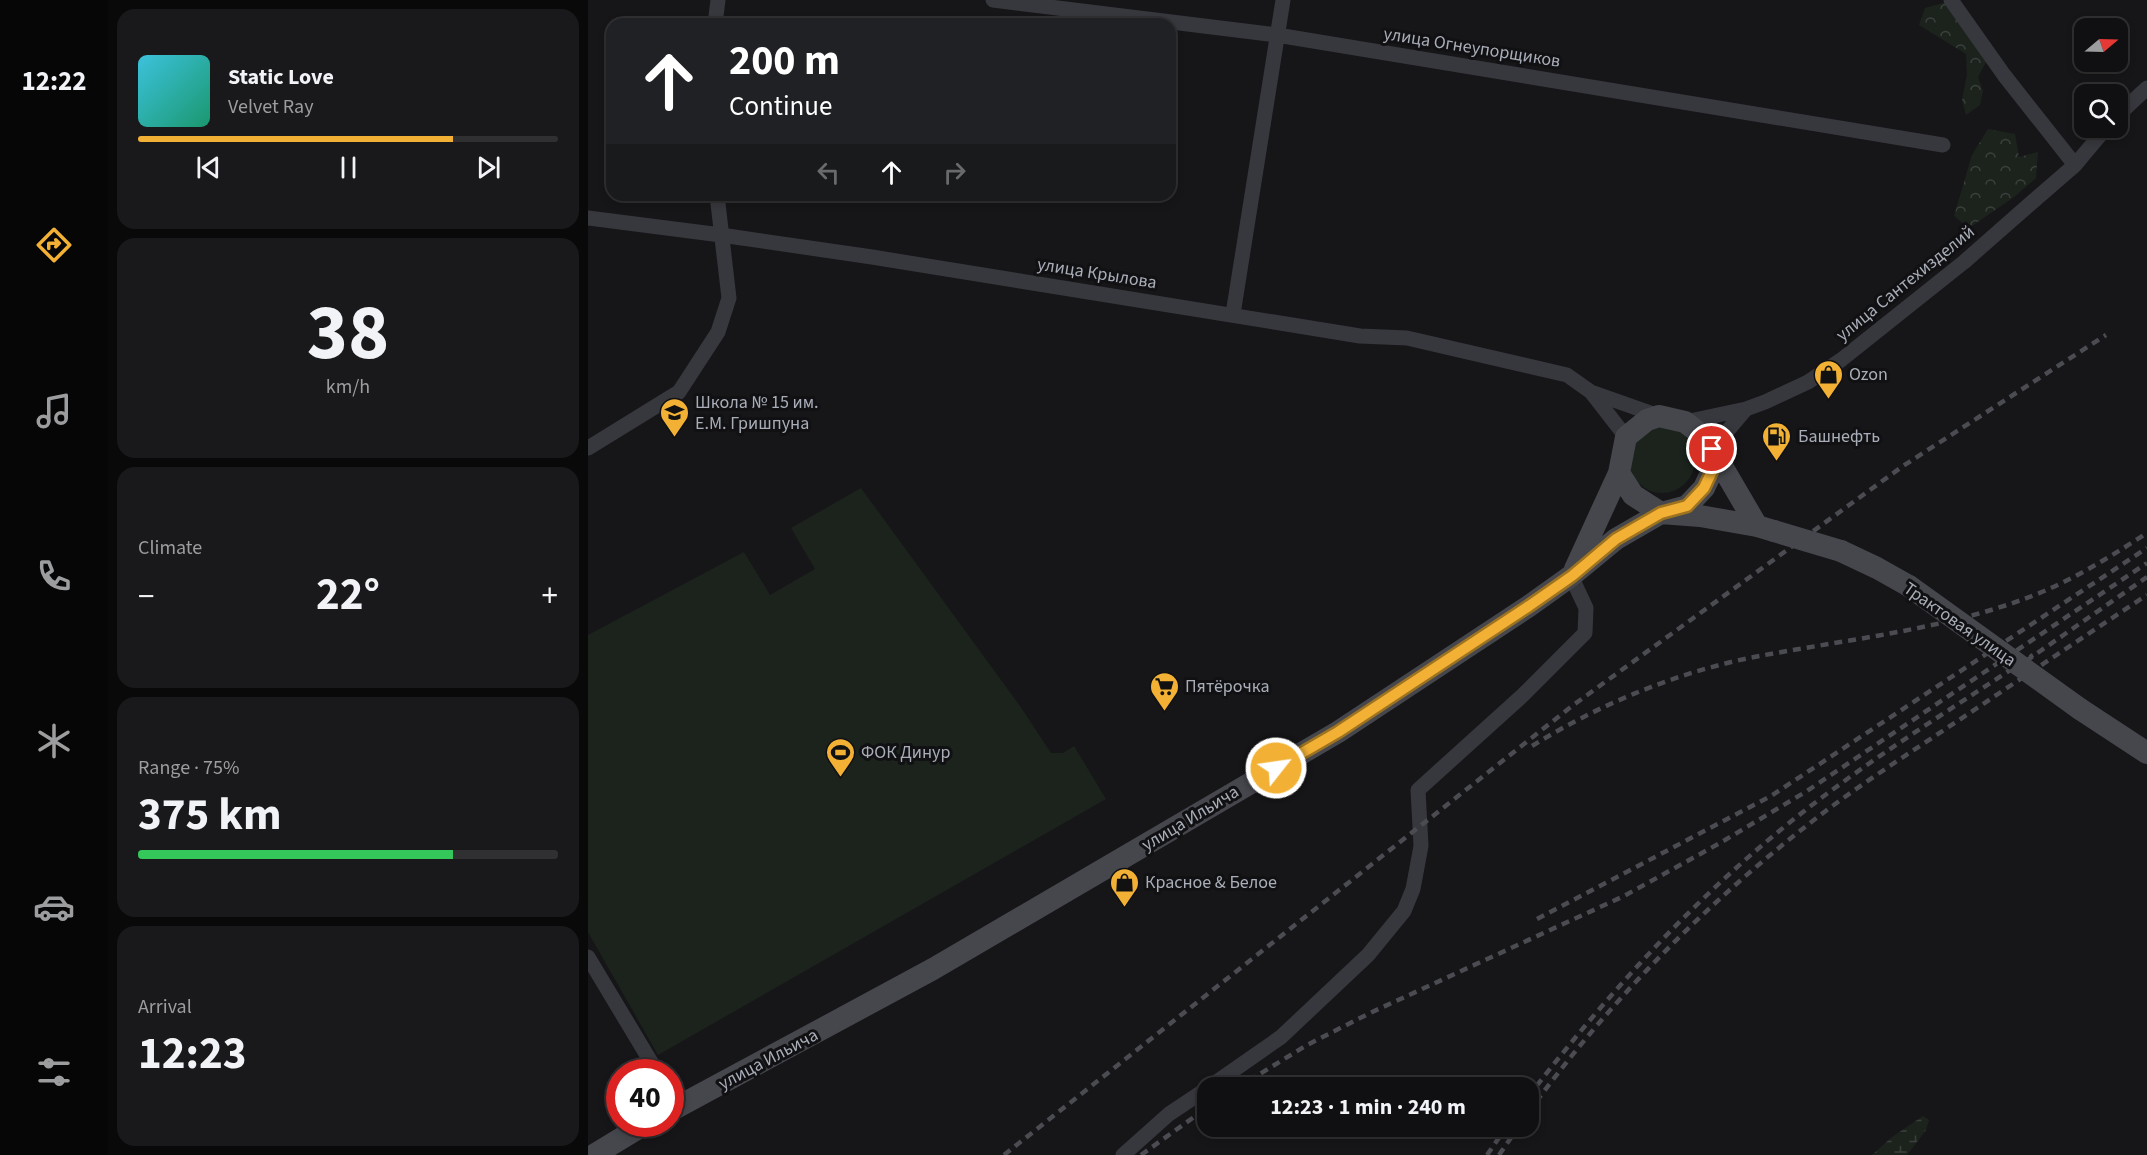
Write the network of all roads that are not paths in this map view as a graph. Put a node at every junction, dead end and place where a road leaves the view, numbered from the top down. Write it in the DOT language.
graph roads {
  1 [pos="718,0"];
  2 [pos="993,0"];
  3 [pos="1283,0"];
  4 [pos="1952,0"];
  5 [pos="716,18"];
  6 [pos="1139,18"];
  7 [pos="1176,23"];
  8 [pos="1277,35"];
  9 [pos="2147,88"];
  10 [pos="2128,106"];
  11 [pos="2098,138"];
  12 [pos="1943,145"];
  13 [pos="2075,165"];
  14 [pos="718,201"];
  15 [pos="588,218"];
  16 [pos="722,235"];
  17 [pos="1233,314"];
  18 [pos="1591,393"];
  19 [pos="1746,409"];
  20 [pos="1659,416"];
  21 [pos="1685,422"];
  22 [pos="1626,437"];
  23 [pos="588,448"];
  24 [pos="1712,449"];
  25 [pos="1619,473"];
  26 [pos="1661,513"];
  27 [pos="1766,528"];
  28 [pos="1572,576"];
  29 [pos="2147,753"];
  30 [pos="588,957"];
  31 [pos="649,1059"];
  32 [pos="1224,1077"];
  33 [pos="1197,1095"];
  34 [pos="684,1100"];
  35 [pos="624,1137"];
  36 [pos="594,1155"];
  37 [pos="1123,1155"];
  1 -- 5 [label="street"];
  2 -- 6 [label="street, улица Огнеупорщиков"];
  3 -- 8 [label="street"];
  4 -- 13 [label="street"];
  7 -- 8 [label="street, улица Огнеупорщиков"];
  8 -- 12 [label="street, улица Огнеупорщиков"];
  8 -- 17 [label="street"];
  9 -- 10 [label="street"];
  11 -- 13 [label="street, улица Сантехизделий"];
  13 -- 19 [label="street, улица Сантехизделий"];
  14 -- 16 [label="street"];
  15 -- 16 [label="street, улица Крылова"];
  16 -- 17 [label="street, улица Крылова"];
  16 -- 23 [label="street"];
  17 -- 18 [label="street, улица Крылова"];
  18 -- 20 [label="street"];
  18 -- 22 [label="street"];
  19 -- 21 [label="street, улица Сантехизделий"];
  19 -- 24 [label="street, улица Сантехизделий"];
  20 -- 21 [label="street"];
  20 -- 22 [label="street"];
  21 -- 24 [label="street"];
  22 -- 25 [label="street"];
  24 -- 26 [label="street"];
  24 -- 27 [label="street"];
  25 -- 26 [label="street"];
  25 -- 28 [label="street"];
  26 -- 27 [label="street, Трактовая улица"];
  26 -- 28 [label="street, улица Ильича"];
  27 -- 29 [label="street, Трактовая улица, bridge"];
  28 -- 32 [label="street"];
  28 -- 34 [label="street, улица Ильича"];
  30 -- 31 [label="street"];
  33 -- 37 [label="street"];
  35 -- 36 [label="street"];
}
